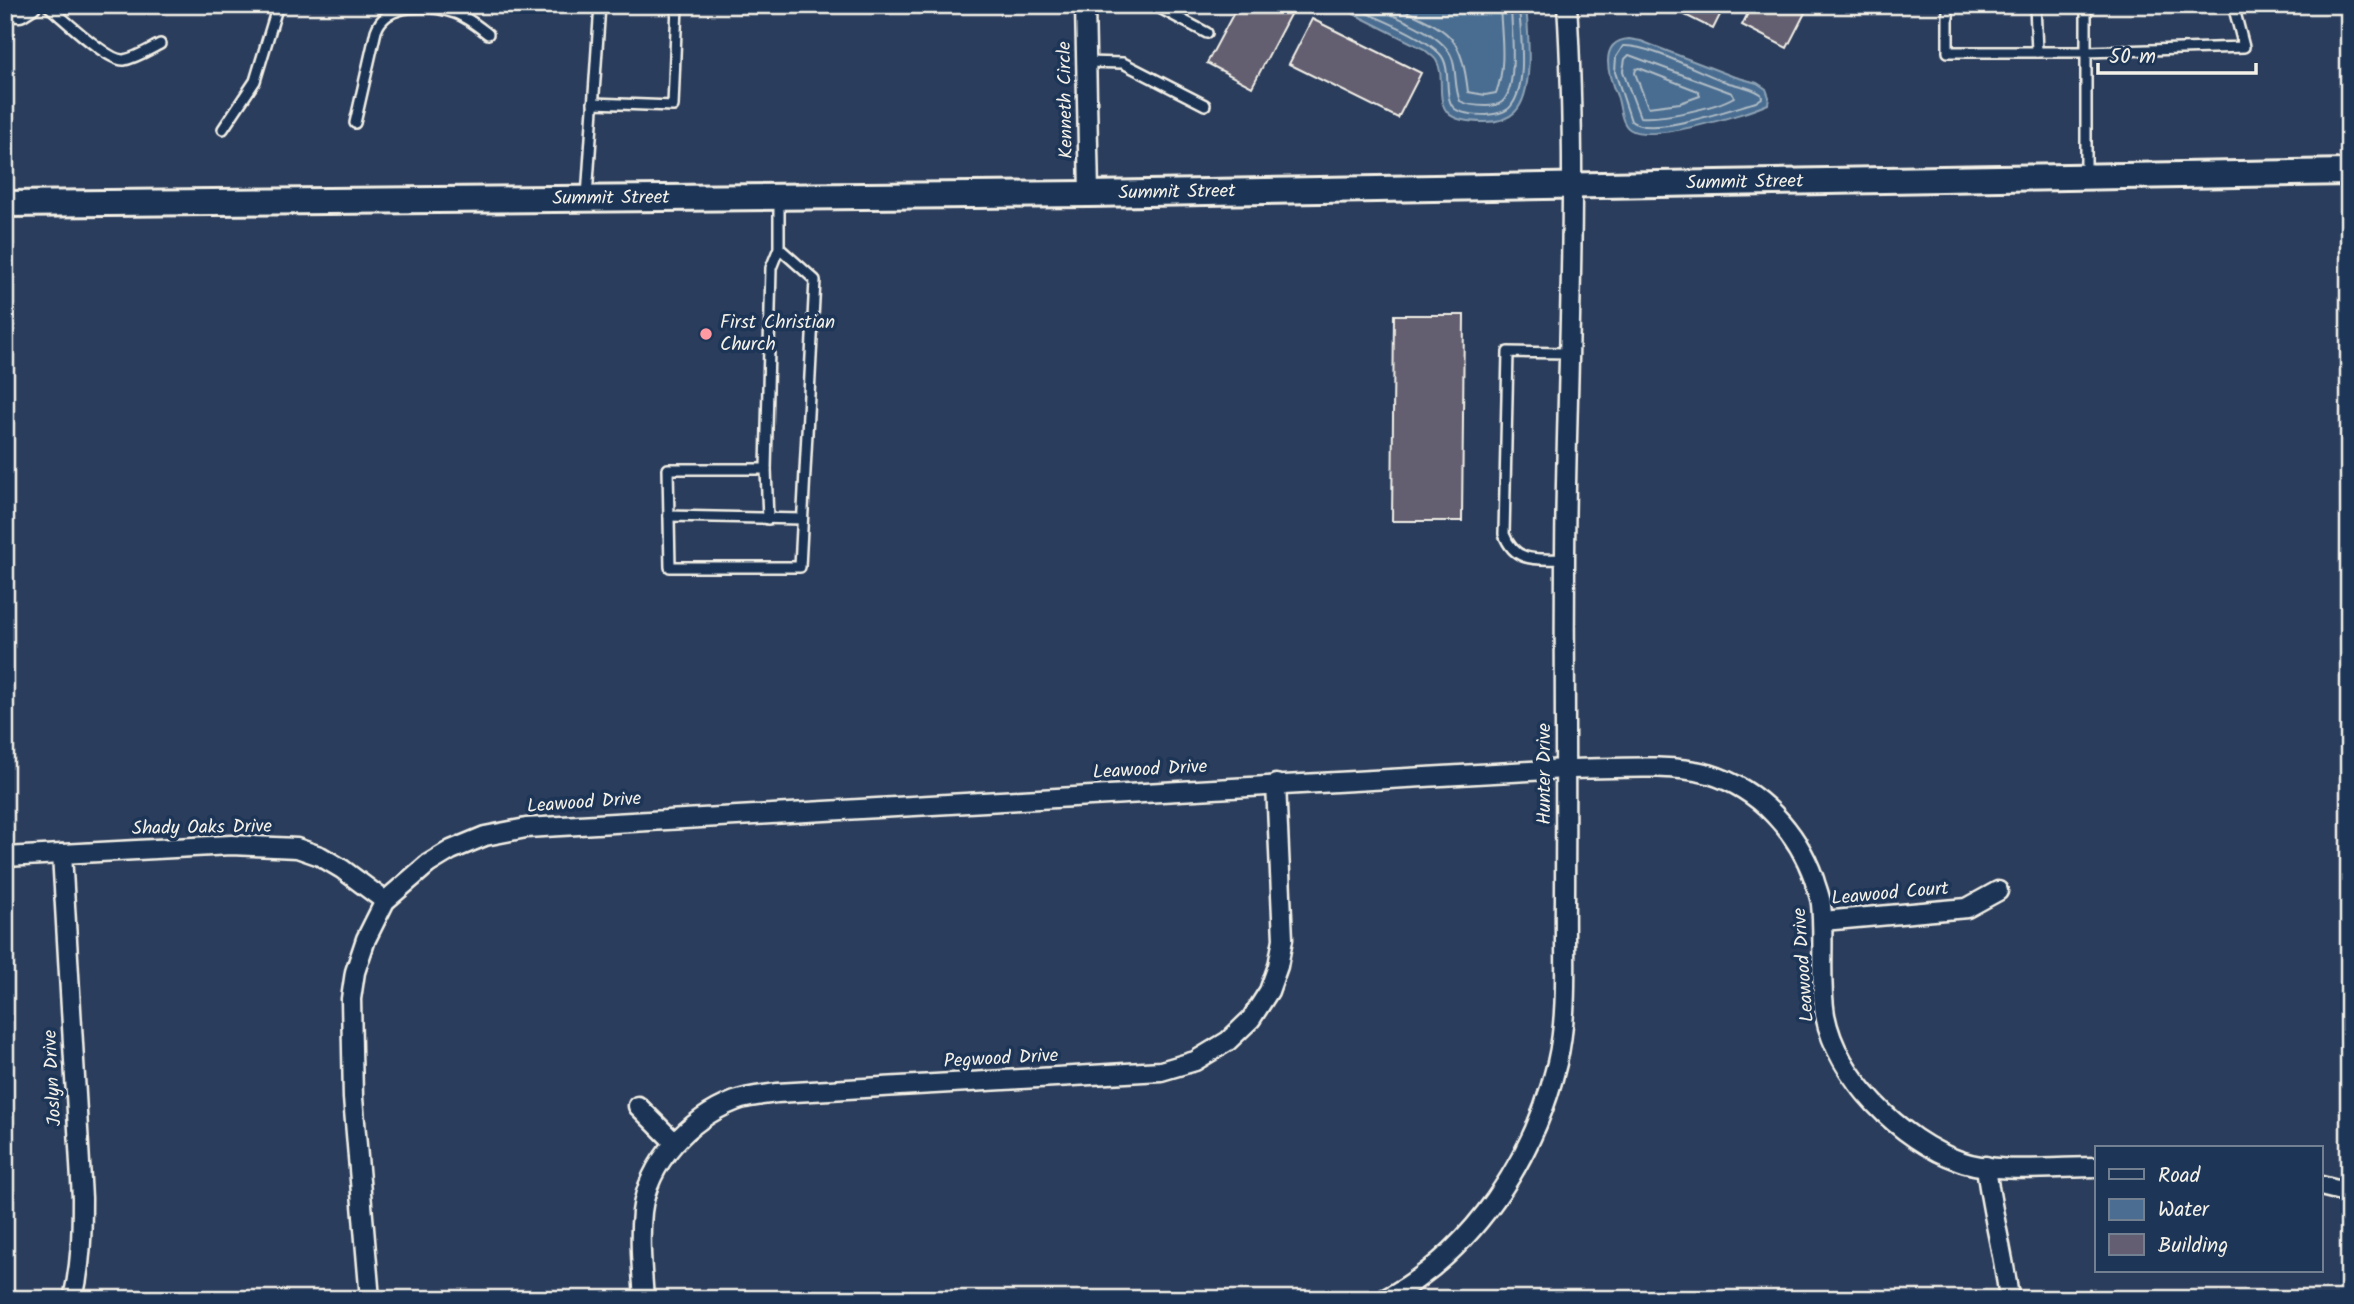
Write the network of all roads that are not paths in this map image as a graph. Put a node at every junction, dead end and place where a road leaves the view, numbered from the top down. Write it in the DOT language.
graph roads {
  1 [pos="31,5"];
  2 [pos="47,5"];
  3 [pos="278,5"];
  4 [pos="600,5"];
  5 [pos="677,5"];
  6 [pos="1085,5"];
  7 [pos="1154,5"];
  8 [pos="1567,5"];
  9 [pos="1948,5"];
  10 [pos="2035,5"];
  11 [pos="2086,5"];
  12 [pos="2233,5"];
  13 [pos="387,9"];
  14 [pos="5,11"];
  15 [pos="1207,33"];
  16 [pos="488,34"];
  17 [pos="160,44"];
  18 [pos="2038,52"];
  19 [pos="2086,52"];
  20 [pos="1086,62"];
  21 [pos="593,103"];
  22 [pos="1205,105"];
  23 [pos="355,123"];
  24 [pos="223,129"];
  25 [pos="2349,172"];
  26 [pos="2086,176"];
  27 [pos="1572,185"];
  28 [pos="1089,194"];
  29 [pos="779,197"];
  30 [pos="587,199"];
  31 [pos="5,204"];
  32 [pos="779,248"];
  33 [pos="1569,353"];
  34 [pos="766,469"];
  35 [pos="669,516"];
  36 [pos="768,519"];
  37 [pos="802,519"];
  38 [pos="1565,559"];
  39 [pos="1566,769"];
  40 [pos="1276,784"];
  41 [pos="62,854"];
  42 [pos="5,857"];
  43 [pos="1998,891"];
  44 [pos="384,901"];
  45 [pos="1823,921"];
  46 [pos="638,1106"];
  47 [pos="674,1142"];
  48 [pos="1986,1166"];
  49 [pos="2095,1167"];
  50 [pos="2322,1186"];
  51 [pos="2349,1194"];
  52 [pos="1407,1294"];
  53 [pos="73,1299"];
  54 [pos="370,1299"];
  55 [pos="644,1299"];
  56 [pos="1385,1299"];
  57 [pos="2009,1299"];
  1 -- 14 [label="street"];
  2 -- 17 [label="lane"];
  3 -- 24 [label="lane"];
  4 -- 21 [label="lane"];
  5 -- 21 [label="lane"];
  6 -- 20 [label="street, Kenneth Circle"];
  7 -- 15 [label="lane"];
  8 -- 27 [label="street"];
  9 -- 18 [label="lane"];
  10 -- 18 [label="lane"];
  11 -- 19 [label="lane"];
  12 -- 19 [label="lane"];
  13 -- 16 [label="lane"];
  13 -- 23 [label="lane"];
  18 -- 19 [label="lane"];
  19 -- 26 [label="lane"];
  20 -- 22 [label="lane"];
  20 -- 28 [label="street, Kenneth Circle"];
  21 -- 30 [label="lane"];
  25 -- 26 [label="main road, Summit Street"];
  26 -- 27 [label="main road, Summit Street"];
  27 -- 28 [label="main road, Summit Street"];
  27 -- 33 [label="street, Hunter Drive"];
  28 -- 29 [label="main road, Summit Street"];
  29 -- 30 [label="main road, Summit Street"];
  29 -- 32 [label="lane"];
  30 -- 31 [label="main road, Summit Street"];
  32 -- 34 [label="lane"];
  32 -- 37 [label="lane"];
  33 -- 38 [label="street, Hunter Drive"];
  33 -- 38 [label="lane"];
  34 -- 35 [label="lane"];
  34 -- 36 [label="lane"];
  35 -- 36 [label="lane"];
  35 -- 37 [label="lane"];
  36 -- 37 [label="lane"];
  38 -- 39 [label="street, Hunter Drive"];
  39 -- 40 [label="street, Leawood Drive"];
  39 -- 45 [label="street, Leawood Drive"];
  39 -- 52 [label="street, Hunter Drive"];
  40 -- 44 [label="street, Leawood Drive"];
  40 -- 47 [label="street, Pegwood Drive"];
  41 -- 42 [label="street, Shady Oaks Drive"];
  41 -- 44 [label="street, Shady Oaks Drive"];
  41 -- 53 [label="street, Joslyn Drive"];
  43 -- 45 [label="street, Leawood Court"];
  44 -- 54 [label="street, Leawood Drive"];
  45 -- 48 [label="street, Leawood Drive"];
  46 -- 47 [label="street"];
  47 -- 55 [label="street, Pegwood Drive"];
  48 -- 49 [label="street, Leawood Drive"];
  48 -- 57 [label="street"];
  50 -- 51 [label="street"];
  52 -- 56 [label="street, Hunter Drive"];
}
